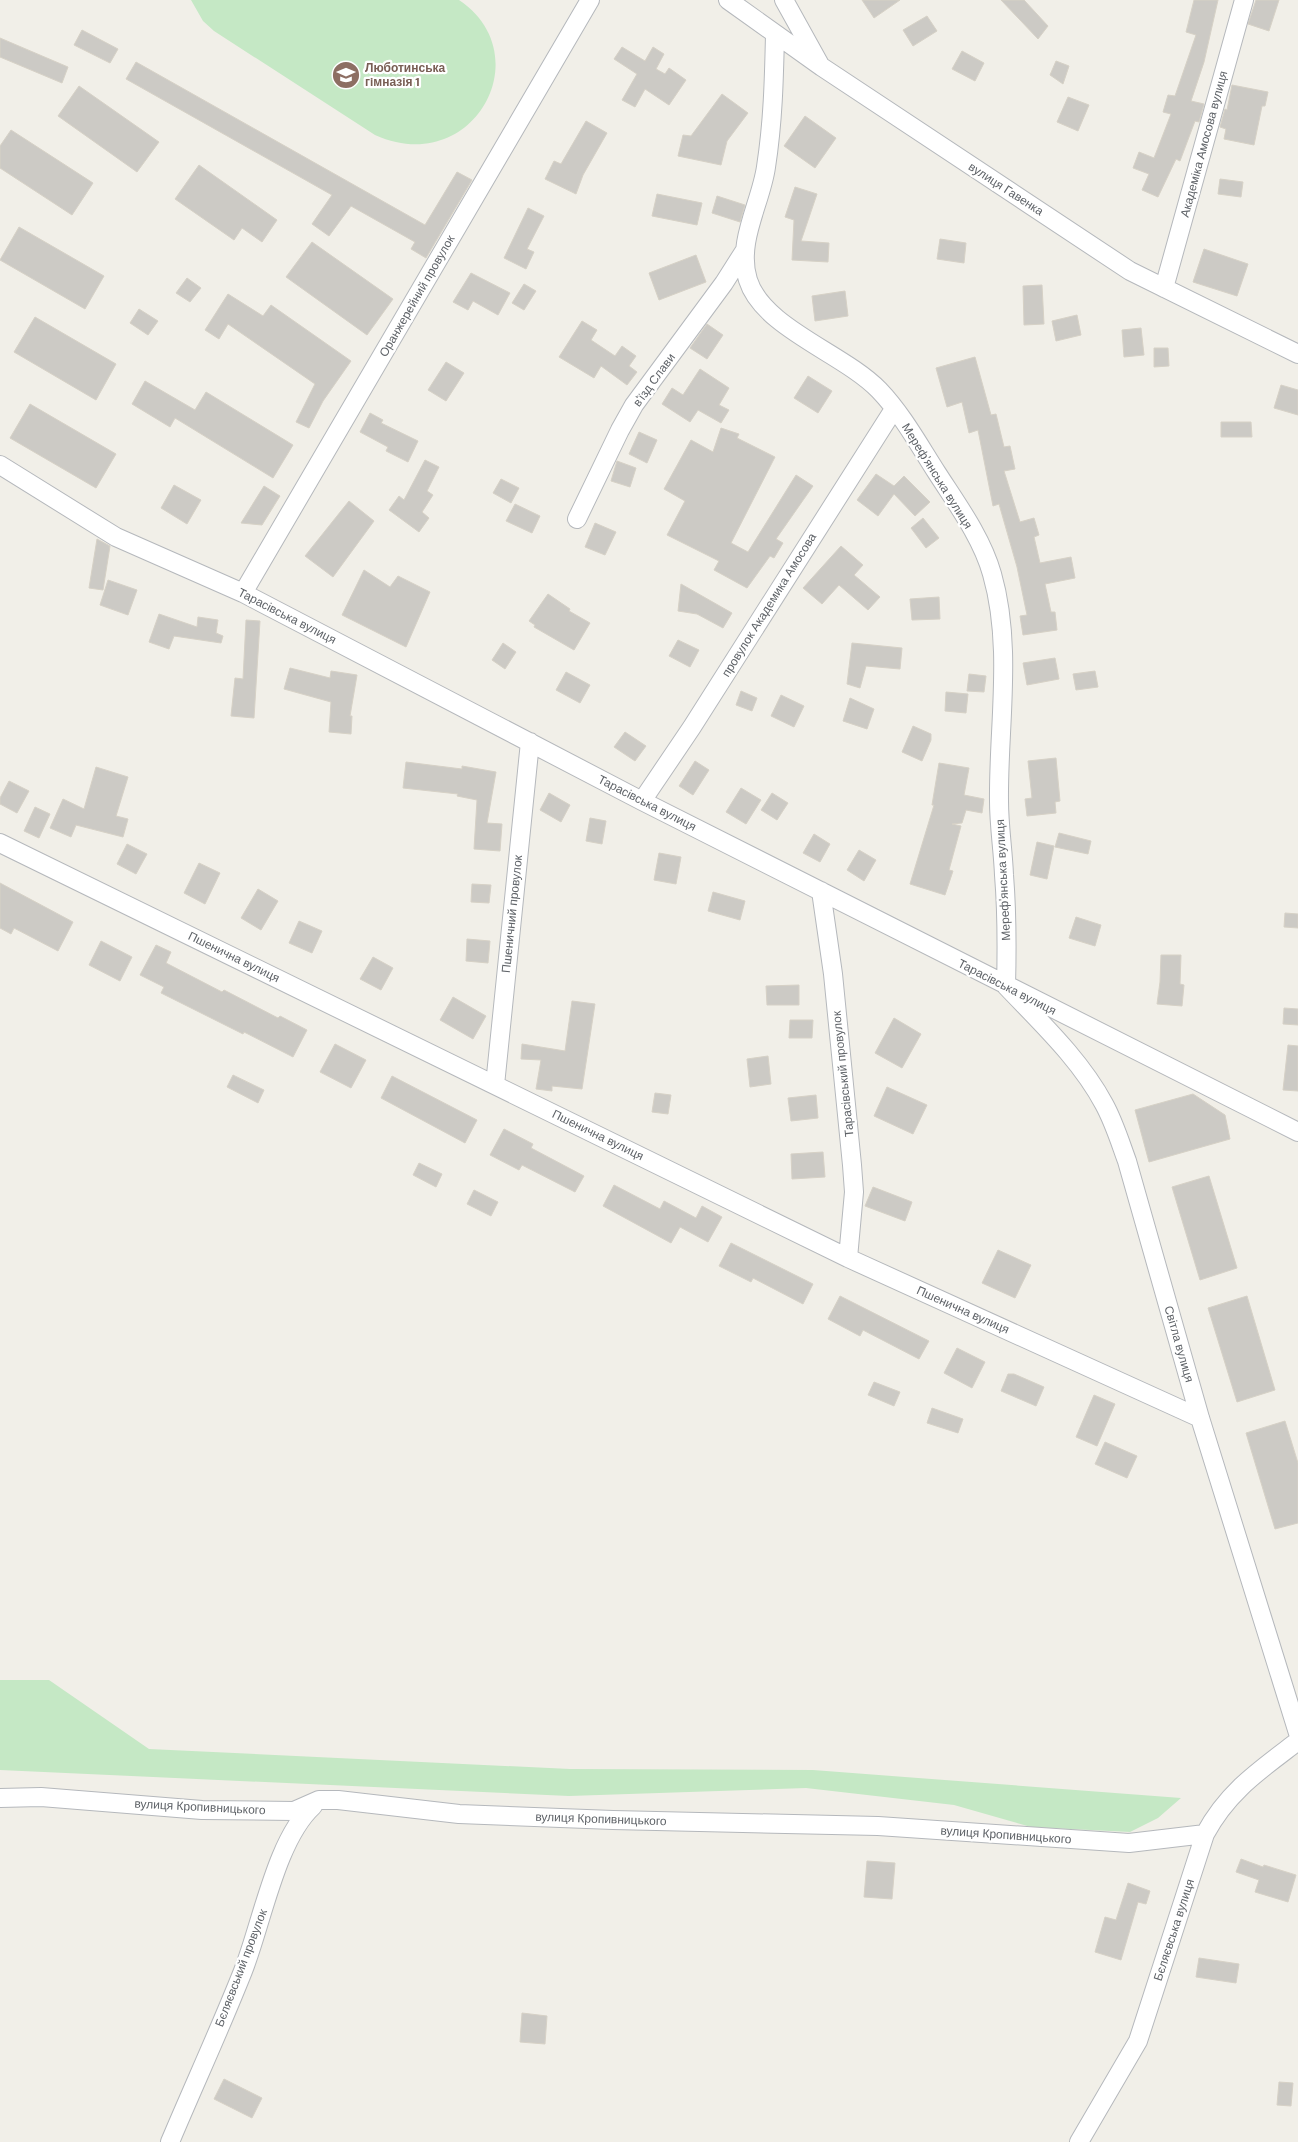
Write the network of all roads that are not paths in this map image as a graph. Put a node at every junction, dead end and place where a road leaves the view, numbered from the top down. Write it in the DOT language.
graph roads {
  1 [pos="590,0"];
  2 [pos="728,0"];
  3 [pos="784,0"];
  4 [pos="1244,0"];
  5 [pos="775,35"];
  6 [pos="822,67"];
  7 [pos="745,250"];
  8 [pos="1164,288"];
  9 [pos="1298,354"];
  10 [pos="894,409"];
  11 [pos="0,465"];
  12 [pos="577,519"];
  13 [pos="243,593"];
  14 [pos="530,742"];
  15 [pos="642,801"];
  16 [pos="0,843"];
  17 [pos="820,891"];
  18 [pos="1006,986"];
  19 [pos="495,1085"];
  20 [pos="1298,1132"];
  21 [pos="848,1258"];
  22 [pos="1200,1418"];
  23 [pos="1298,1733"];
  24 [pos="1298,1742"];
  25 [pos="0,1798"];
  26 [pos="319,1800"];
  27 [pos="1205,1834"];
  28 [pos="170,2142"];
  29 [pos="1079,2142"];
  1 -- 13 [label="street, Оранжерейний провулок"];
  2 -- 5 [label="street, вулиця Гавенка"];
  3 -- 6 [label="street"];
  4 -- 8 [label="street, Академіка Амосова вулиця"];
  5 -- 6 [label="street, вулиця Гавенка"];
  5 -- 7 [label="street, Мереф'янська вулиця"];
  6 -- 8 [label="street, вулиця Гавенка"];
  7 -- 10 [label="street, Мереф'янська вулиця"];
  7 -- 12 [label="street, в'їзд Слави"];
  8 -- 9 [label="street, вулиця Гавенка"];
  10 -- 15 [label="street, провулок Академика Амосова"];
  10 -- 18 [label="street, Мереф'янська вулиця"];
  11 -- 13 [label="street, Тарасівська вулиця"];
  13 -- 14 [label="street, Тарасівська вулиця"];
  14 -- 15 [label="street, Тарасівська вулиця"];
  14 -- 19 [label="street, Пшеничний провулок"];
  15 -- 17 [label="street, Тарасівська вулиця"];
  16 -- 19 [label="street, Пшенична вулиця"];
  17 -- 18 [label="street, Тарасівська вулиця"];
  17 -- 21 [label="street, Тарасівський провулок"];
  18 -- 20 [label="street, Тарасівська вулиця"];
  18 -- 22 [label="street, Світла вулиця"];
  19 -- 21 [label="street, Пшенична вулиця"];
  21 -- 22 [label="street, Пшенична вулиця"];
  22 -- 23 [label="street, Світла вулиця"];
  24 -- 27 [label="street, Бєляєвська вулиця"];
  25 -- 26 [label="street, вулиця Кропивницького"];
  26 -- 27 [label="street, вулиця Кропивницького"];
  26 -- 28 [label="street, Бєляєвський провулок"];
  27 -- 29 [label="street, Бєляєвська вулиця"];
}
